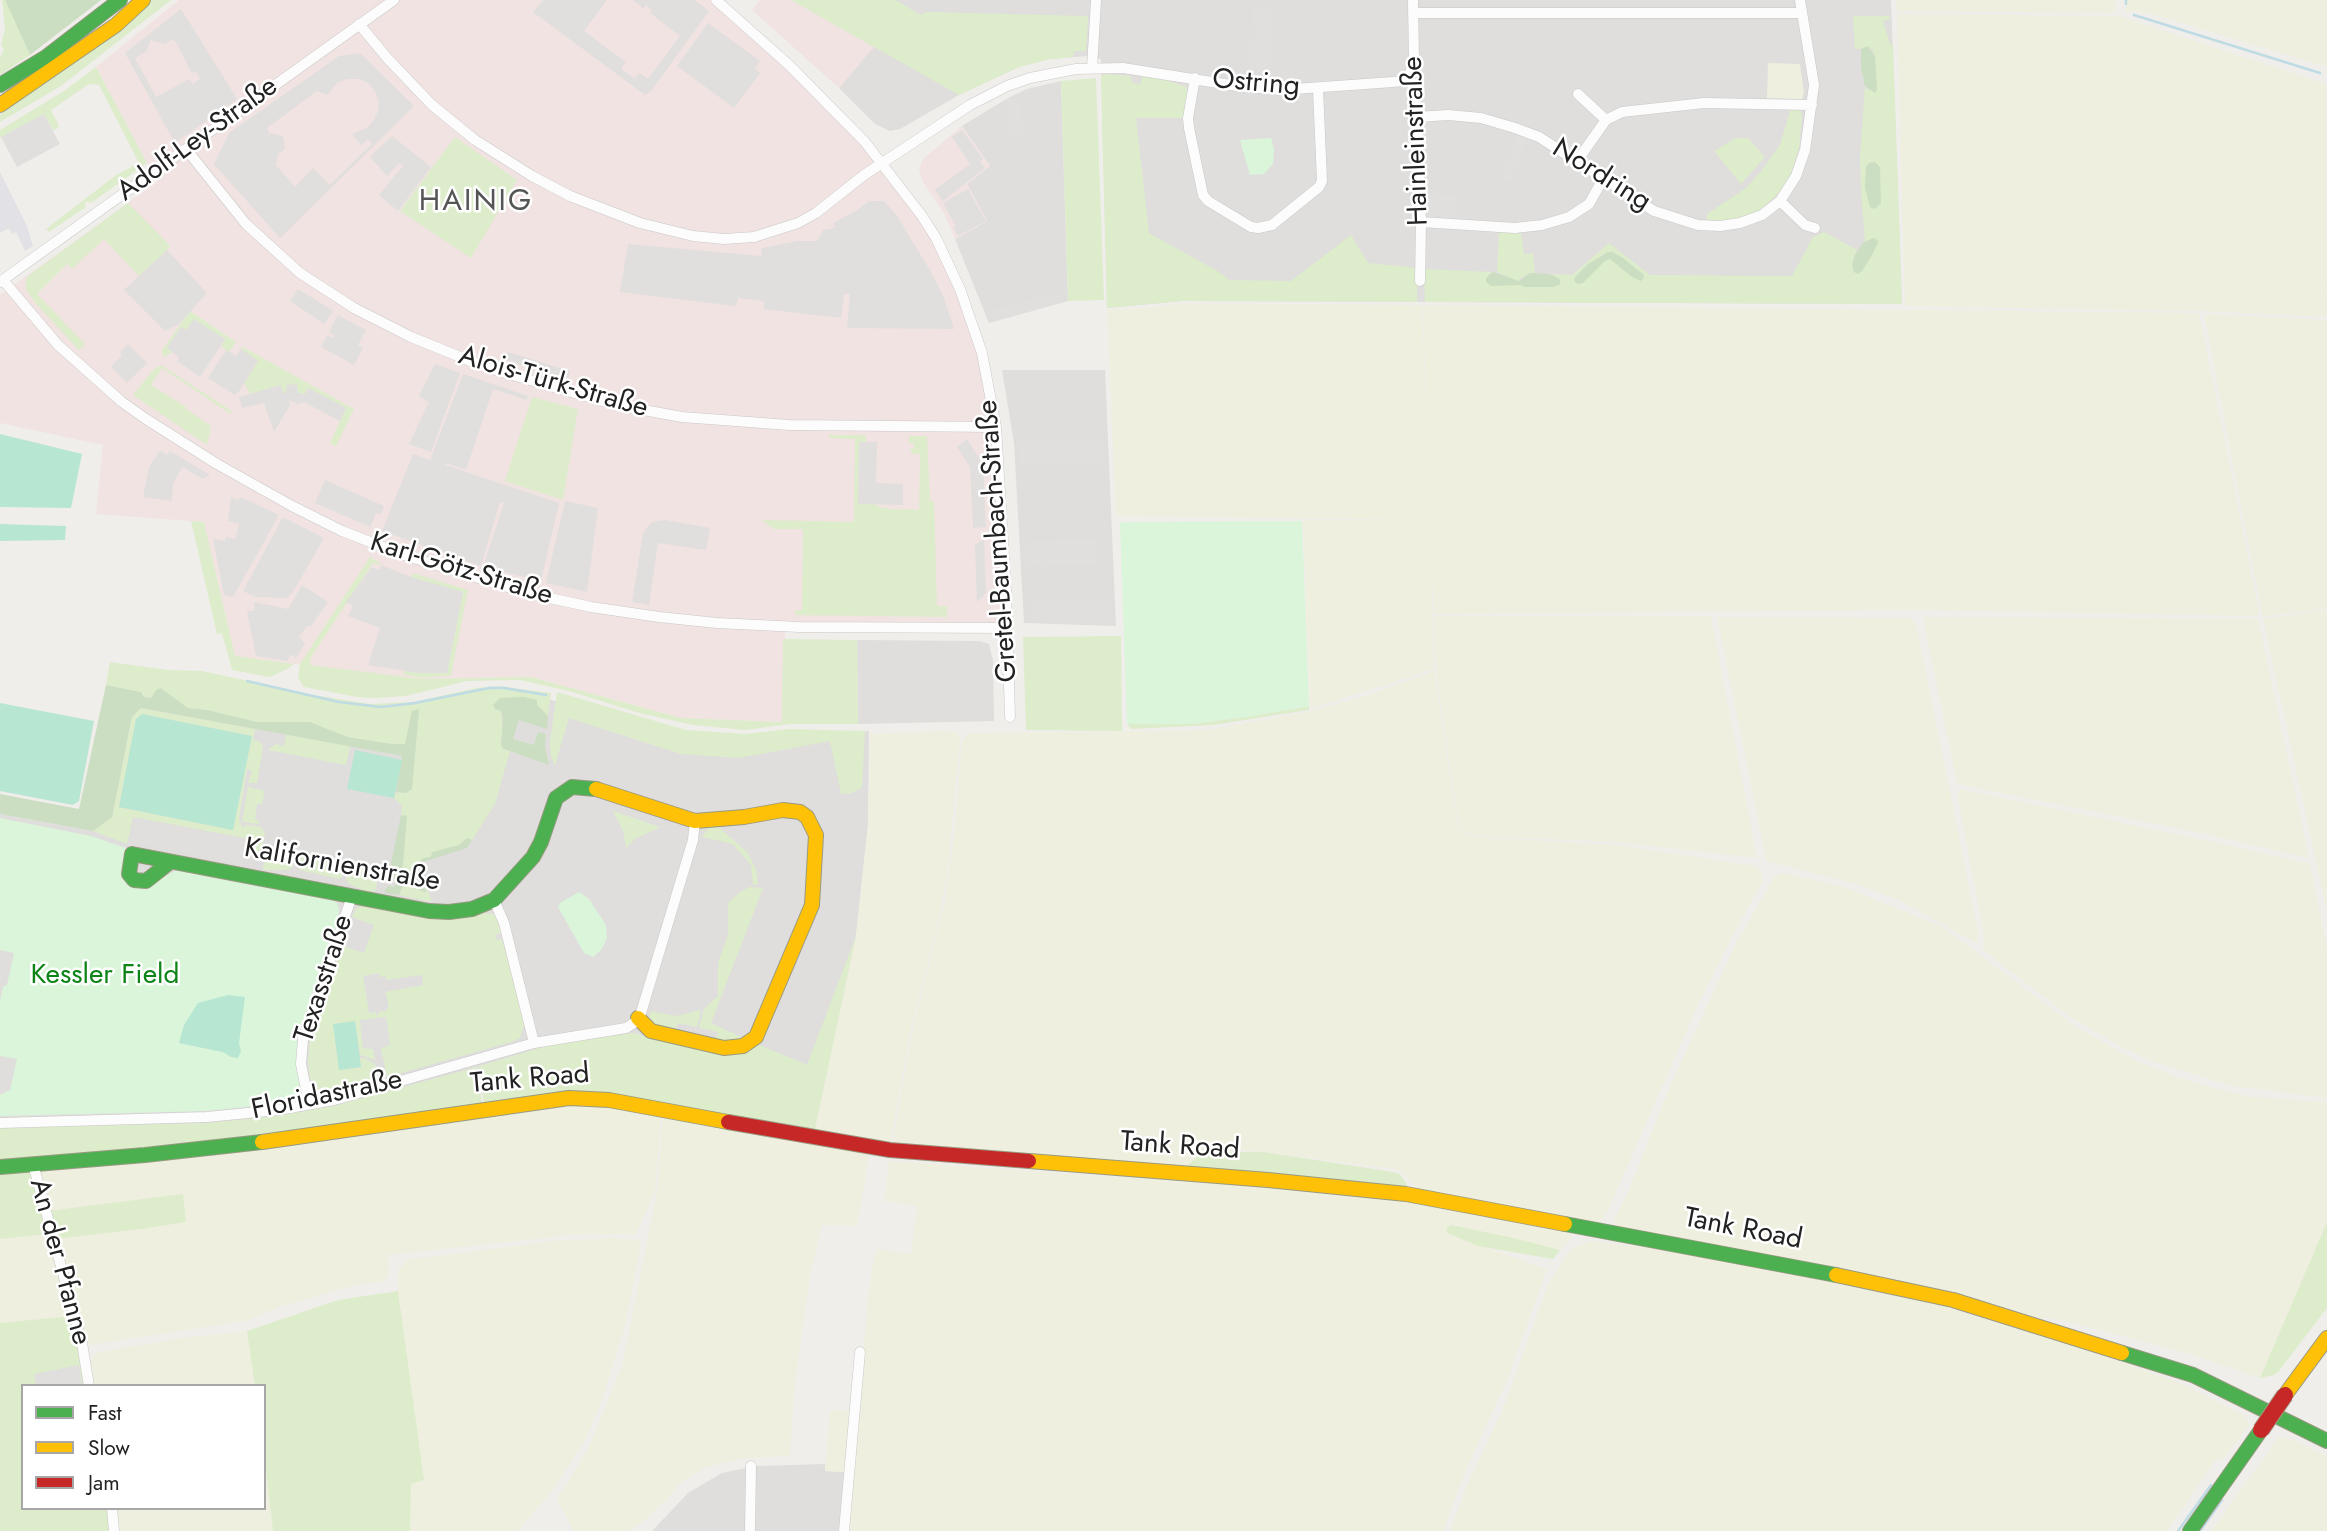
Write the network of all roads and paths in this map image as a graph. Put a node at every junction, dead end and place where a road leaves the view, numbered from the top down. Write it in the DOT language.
graph roads {
  1 [pos="120,0"];
  2 [pos="143,0"];
  3 [pos="394,0"];
  4 [pos="716,0"];
  5 [pos="1096,0"];
  6 [pos="1413,0"];
  7 [pos="1800,0"];
  8 [pos="1413,13"];
  9 [pos="1801,13"];
  10 [pos="359,24"];
  11 [pos="1092,68"];
  12 [pos="1409,76"];
  13 [pos="1195,78"];
  14 [pos="0,86"];
  15 [pos="1318,89"];
  16 [pos="1578,94"];
  17 [pos="1812,105"];
  18 [pos="0,106"];
  19 [pos="1417,117"];
  20 [pos="1606,120"];
  21 [pos="186,149"];
  22 [pos="1577,161"];
  23 [pos="882,164"];
  24 [pos="1603,180"];
  25 [pos="1780,201"];
  26 [pos="1421,222"];
  27 [pos="1815,228"];
  28 [pos="1,281"];
  29 [pos="1420,281"];
  30 [pos="996,427"];
  31 [pos="1007,628"];
  32 [pos="1010,717"];
  33 [pos="695,821"];
  34 [pos="170,862"];
  35 [pos="352,896"];
  36 [pos="494,900"];
  37 [pos="640,1016"];
  38 [pos="534,1043"];
  39 [pos="309,1104"];
  40 [pos="0,1123"];
  41 [pos="33,1164"];
  42 [pos="0,1167"];
  43 [pos="2327,1338"];
  44 [pos="860,1352"];
  45 [pos="89,1384"];
  46 [pos="2327,1441"];
  47 [pos="751,1466"];
  48 [pos="112,1510"];
  49 [pos="114,1531"];
  50 [pos="750,1531"];
  51 [pos="844,1531"];
  52 [pos="2190,1531"];
  1 -- 14 [label="street"];
  2 -- 18 [label="street"];
  3 -- 10 [label="street, Adolf-Ley-Straße"];
  4 -- 23 [label="street, Gretel-Baumbach-Straße"];
  5 -- 11 [label="street"];
  6 -- 8 [label="street, Hainleinstraße"];
  7 -- 9 [label="street, Nordring"];
  8 -- 9 [label="street"];
  8 -- 12 [label="street, Hainleinstraße"];
  9 -- 17 [label="street, Nordring"];
  10 -- 21 [label="street, Adolf-Ley-Straße"];
  10 -- 23 [label="street, Ostring"];
  11 -- 13 [label="street, Ostring"];
  11 -- 23 [label="street, Ostring"];
  12 -- 15 [label="street, Ostring"];
  12 -- 19 [label="street, Hainleinstraße"];
  13 -- 15 [label="street, Ostring"];
  13 -- 15 [label="street, Ostring"];
  16 -- 20 [label="street"];
  17 -- 20 [label="street"];
  17 -- 25 [label="street, Nordring"];
  19 -- 22 [label="street, Nordring"];
  19 -- 26 [label="street, Hainleinstraße"];
  20 -- 22 [label="street"];
  21 -- 28 [label="street, Adolf-Ley-Straße"];
  21 -- 30 [label="street, Alois-Türk-Straße"];
  22 -- 24 [label="street, Nordring"];
  23 -- 30 [label="street, Gretel-Baumbach-Straße"];
  24 -- 25 [label="street, Nordring"];
  24 -- 26 [label="street"];
  25 -- 27 [label="street"];
  26 -- 29 [label="street, Hainleinstraße"];
  28 -- 31 [label="street, Karl-Götz-Straße"];
  30 -- 31 [label="street, Gretel-Baumbach-Straße"];
  31 -- 32 [label="street, Gretel-Baumbach-Straße"];
  33 -- 36 [label="street"];
  33 -- 37 [label="street"];
  33 -- 37 [label="street"];
  34 -- 35 [label="street, Kalifornienstraße"];
  35 -- 36 [label="street, Kalifornienstraße"];
  35 -- 39 [label="street, Texasstraße"];
  36 -- 38 [label="street"];
  37 -- 38 [label="street, Floridastraße"];
  38 -- 39 [label="street, Floridastraße"];
  39 -- 40 [label="street, Floridastraße"];
  41 -- 42 [label="street, Tank Road"];
  41 -- 45 [label="street, An der Pfanne"];
  41 -- 46 [label="street, Tank Road"];
  43 -- 52 [label="street, bridge"];
  44 -- 51 [label="street"];
  47 -- 50 [label="street"];
  48 -- 49 [label="street"];
}
